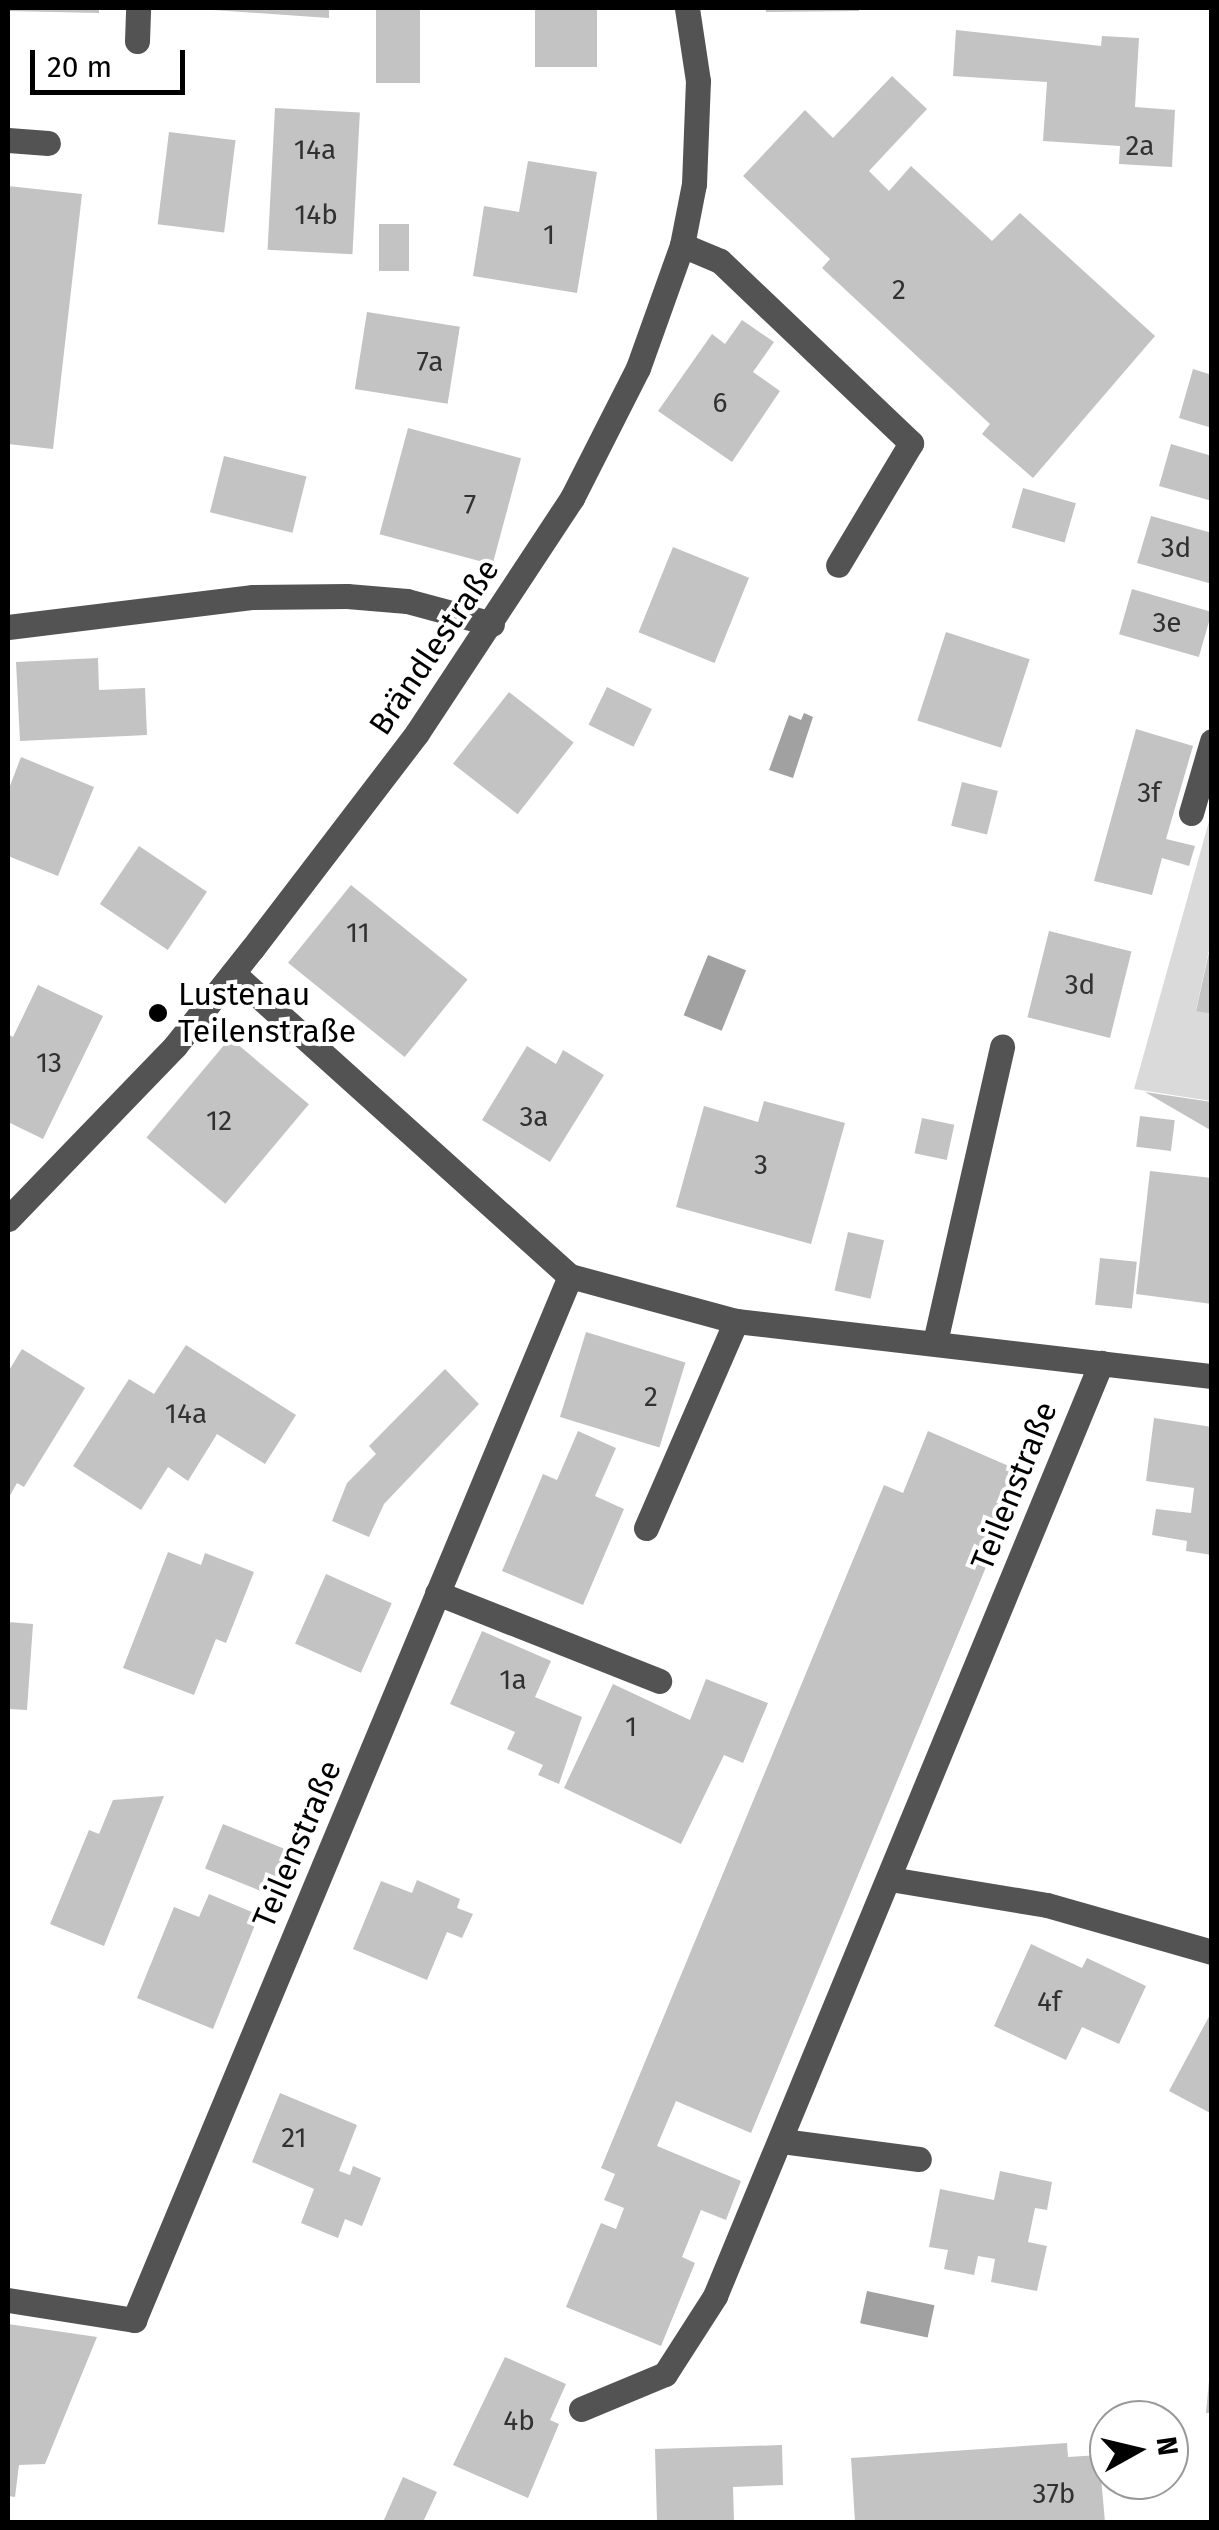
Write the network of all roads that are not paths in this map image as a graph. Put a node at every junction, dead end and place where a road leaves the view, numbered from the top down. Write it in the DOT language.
graph roads {
  1 [pos="138,8"];
  2 [pos="687,8"];
  3 [pos="137,41"];
  4 [pos="8,140"];
  5 [pos="48,143"];
  6 [pos="682,246"];
  7 [pos="838,565"];
  8 [pos="492,624"];
  9 [pos="8,626"];
  10 [pos="1212,741"];
  11 [pos="1191,813"];
  12 [pos="233,973"];
  13 [pos="1002,1047"];
  14 [pos="8,1219"];
  15 [pos="570,1276"];
  16 [pos="736,1321"];
  17 [pos="935,1342"];
  18 [pos="1101,1363"];
  19 [pos="1212,1376"];
  20 [pos="646,1528"];
  21 [pos="437,1594"];
  22 [pos="659,1681"];
  23 [pos="890,1879"];
  24 [pos="1212,1952"];
  25 [pos="782,2142"];
  26 [pos="919,2159"];
  27 [pos="8,2300"];
  28 [pos="582,2409"];
  1 -- 3 [label="street"];
  2 -- 6 [label="street, Brändlestraße"];
  4 -- 5 [label="street"];
  6 -- 7 [label="street"];
  6 -- 8 [label="street, Brändlestraße"];
  8 -- 9 [label="street"];
  8 -- 12 [label="street, Brändlestraße"];
  10 -- 11 [label="street"];
  12 -- 14 [label="street, Brändlestraße"];
  12 -- 15 [label="street, Teilenstraße"];
  13 -- 17 [label="street"];
  15 -- 16 [label="street, Teilenstraße"];
  15 -- 21 [label="street, Teilenstraße"];
  16 -- 17 [label="street, Teilenstraße"];
  16 -- 20 [label="street"];
  17 -- 18 [label="street, Teilenstraße"];
  18 -- 19 [label="street, Teilenstraße"];
  18 -- 23 [label="street, Teilenstraße"];
  21 -- 22 [label="street"];
  21 -- 27 [label="street, Teilenstraße"];
  23 -- 24 [label="street"];
  23 -- 25 [label="street, Teilenstraße"];
  25 -- 26 [label="street"];
  25 -- 28 [label="street, Teilenstraße"];
}
